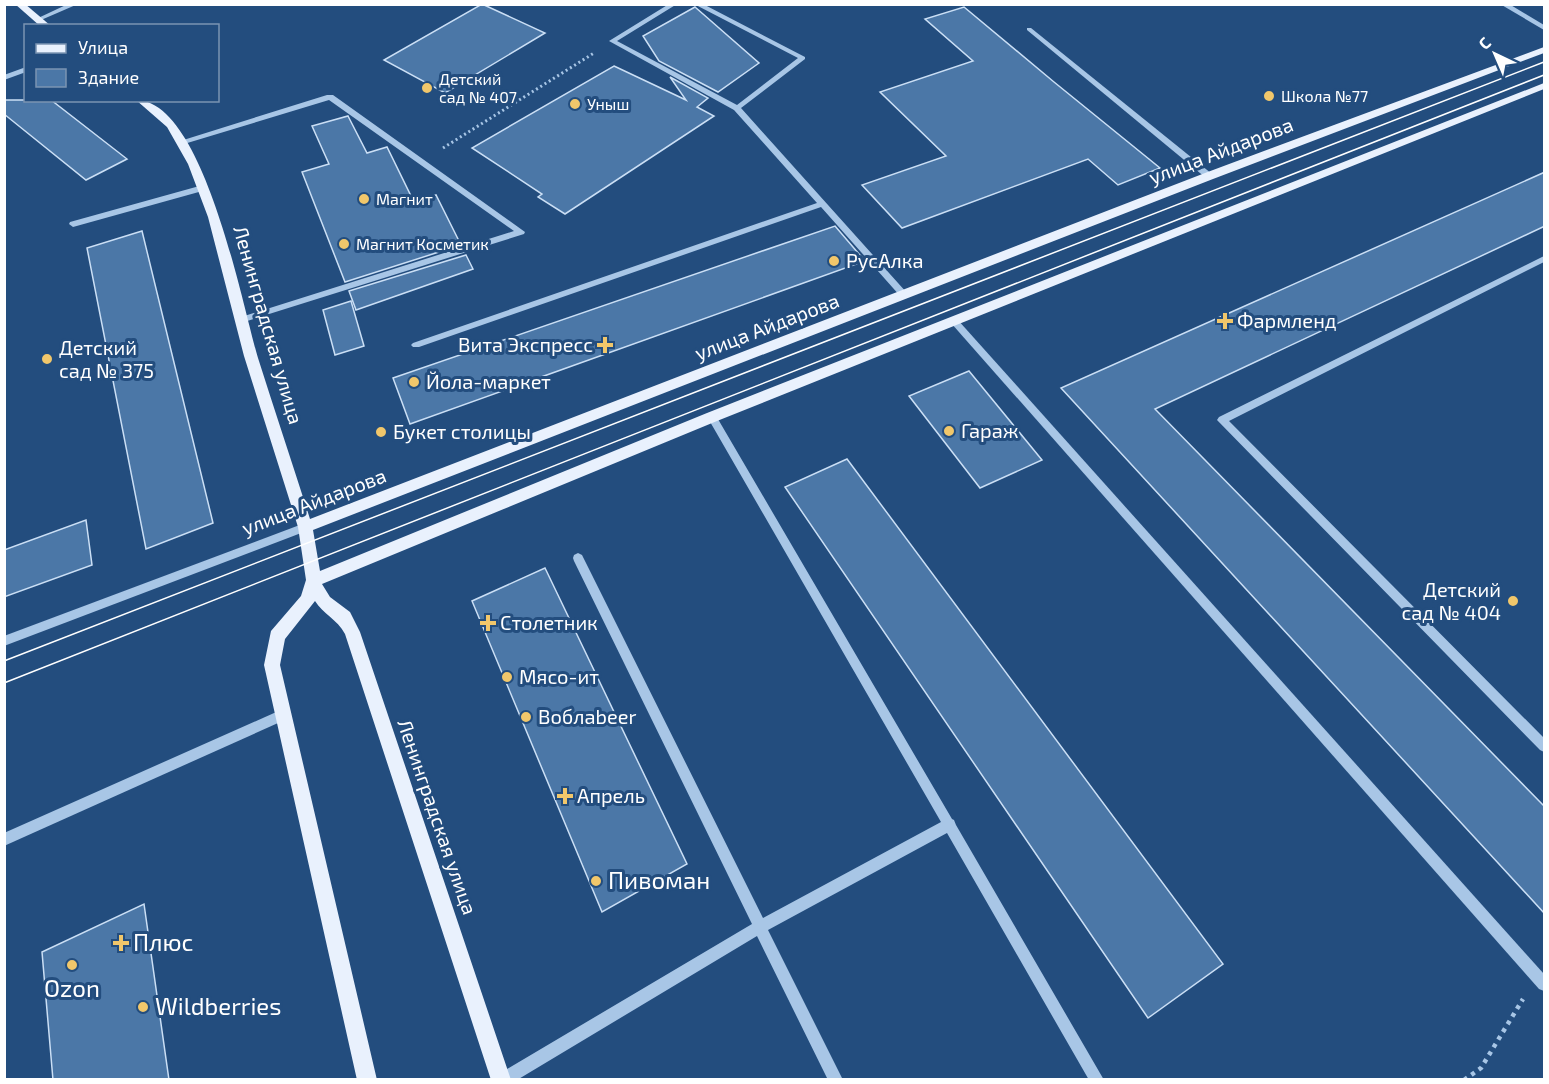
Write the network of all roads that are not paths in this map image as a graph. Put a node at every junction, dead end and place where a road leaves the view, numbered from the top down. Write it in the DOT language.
graph roads {
  1 [pos="20,4"];
  2 [pos="75,4"];
  3 [pos="674,4"];
  4 [pos="697,4"];
  5 [pos="1503,4"];
  6 [pos="43,22"];
  7 [pos="1545,28"];
  8 [pos="1029,29"];
  9 [pos="1545,50"];
  10 [pos="24,70"];
  11 [pos="4,78"];
  12 [pos="1545,86"];
  13 [pos="143,102"];
  14 [pos="737,108"];
  15 [pos="181,141"];
  16 [pos="1209,176"];
  17 [pos="203,188"];
  18 [pos="823,204"];
  19 [pos="73,224"];
  20 [pos="1545,259"];
  21 [pos="904,295"];
  22 [pos="241,320"];
  23 [pos="954,321"];
  24 [pos="416,345"];
  25 [pos="712,417"];
  26 [pos="305,527"];
  27 [pos="578,558"];
  28 [pos="313,581"];
  29 [pos="4,641"];
  30 [pos="283,715"];
  31 [pos="1545,746"];
  32 [pos="950,824"];
  33 [pos="4,840"];
  34 [pos="760,927"];
  35 [pos="1541,980"];
  36 [pos="367,1080"];
  37 [pos="501,1080"];
  38 [pos="836,1080"];
  39 [pos="1097,1080"];
  1 -- 6 [label="main road"];
  2 -- 6 [label="street"];
  3 -- 14 [label="street"];
  4 -- 14 [label="street"];
  5 -- 7 [label="street"];
  8 -- 16 [label="street"];
  9 -- 16 [label="main road, улица Айдарова"];
  10 -- 11 [label="street"];
  12 -- 23 [label="main road"];
  13 -- 15 [label="main road, Ленинградская улица"];
  14 -- 18 [label="street"];
  15 -- 17 [label="main road, Ленинградская улица"];
  15 -- 22 [label="street"];
  16 -- 21 [label="main road, улица Айдарова"];
  17 -- 19 [label="street"];
  17 -- 22 [label="main road, Ленинградская улица"];
  18 -- 21 [label="street"];
  18 -- 24 [label="street"];
  20 -- 31 [label="street"];
  21 -- 26 [label="main road, улица Айдарова"];
  22 -- 26 [label="main road, Ленинградская улица"];
  23 -- 25 [label="main road"];
  23 -- 35 [label="street"];
  25 -- 28 [label="main road"];
  25 -- 32 [label="street"];
  26 -- 28 [label="main road, Ленинградская улица"];
  26 -- 29 [label="street, улица Айдарова"];
  27 -- 34 [label="street"];
  28 -- 30 [label="main road"];
  28 -- 37 [label="main road, Ленинградская улица"];
  30 -- 33 [label="street"];
  30 -- 36 [label="main road"];
  32 -- 34 [label="street"];
  32 -- 39 [label="street"];
  34 -- 37 [label="street"];
  34 -- 38 [label="street"];
}
